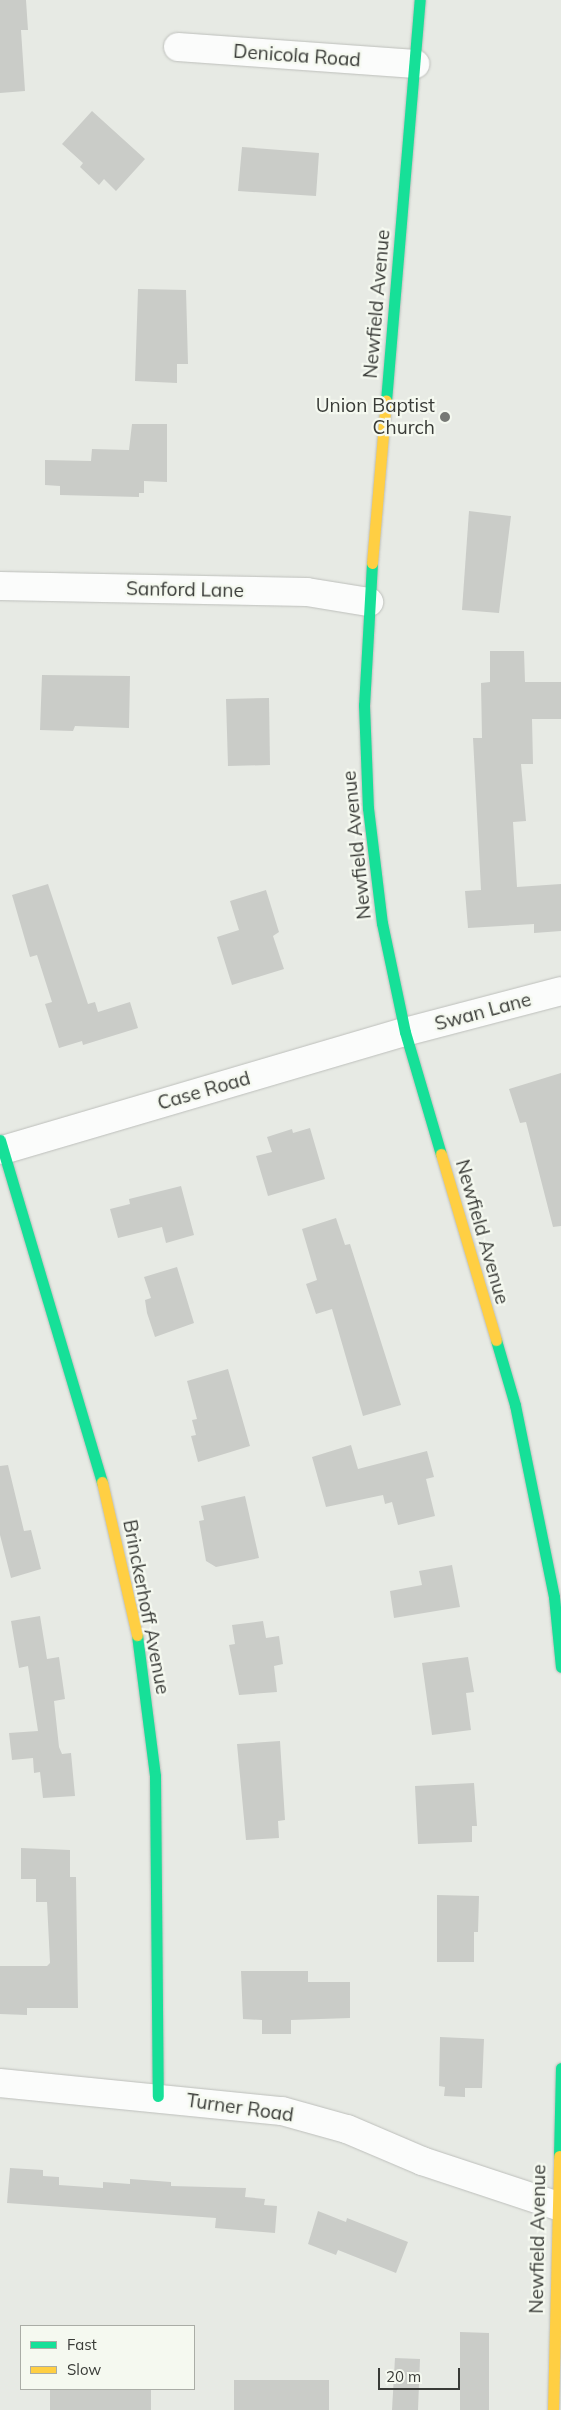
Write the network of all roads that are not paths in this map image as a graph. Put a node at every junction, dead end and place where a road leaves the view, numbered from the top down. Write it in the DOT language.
graph roads {
  1 [pos="420,0"];
  2 [pos="178,47"];
  3 [pos="415,64"];
  4 [pos="0,586"];
  5 [pos="369,602"];
  6 [pos="561,991"];
  7 [pos="405,1032"];
  8 [pos="2,1145"];
  9 [pos="561,1667"];
  10 [pos="561,2068"];
  11 [pos="0,2083"];
  12 [pos="158,2096"];
  13 [pos="558,2207"];
  14 [pos="553,2410"];
  1 -- 3 [label="main road, Newfield Avenue"];
  2 -- 3 [label="street, Denicola Road"];
  3 -- 5 [label="main road, Newfield Avenue"];
  4 -- 5 [label="street, Sanford Lane"];
  5 -- 7 [label="main road, Newfield Avenue"];
  6 -- 7 [label="street, Swan Lane"];
  7 -- 8 [label="street, Case Road"];
  7 -- 9 [label="main road, Newfield Avenue"];
  8 -- 12 [label="main road, Brinckerhoff Avenue"];
  10 -- 13 [label="main road, Newfield Avenue"];
  11 -- 12 [label="street, Turner Road"];
  12 -- 13 [label="street, Turner Road"];
  13 -- 14 [label="main road, Newfield Avenue"];
}
